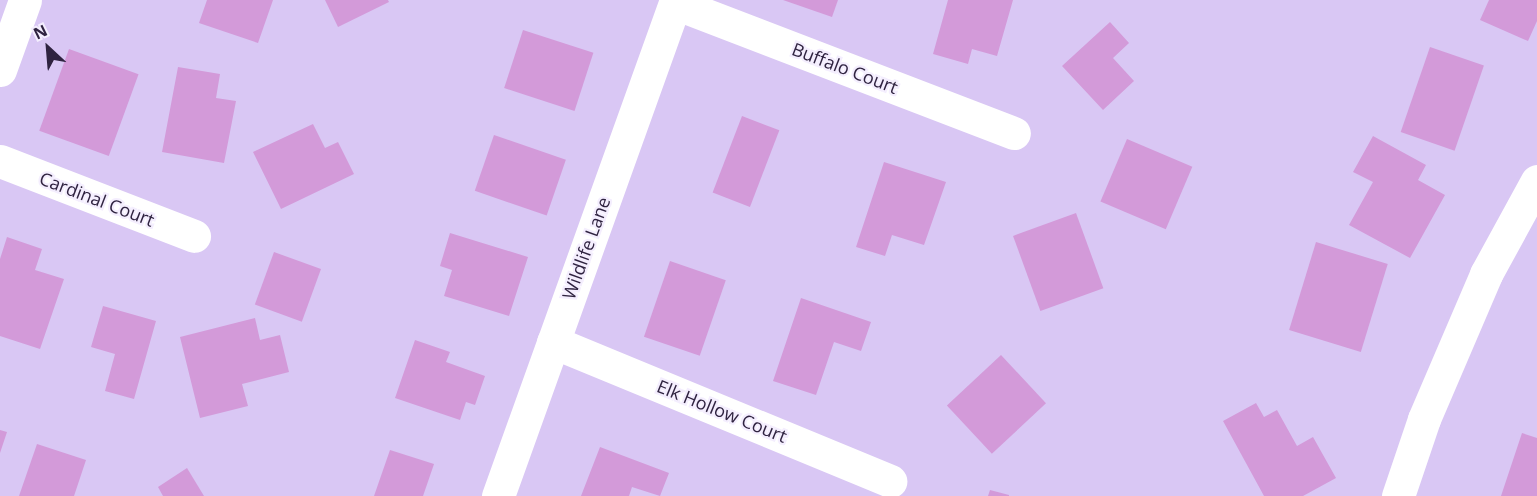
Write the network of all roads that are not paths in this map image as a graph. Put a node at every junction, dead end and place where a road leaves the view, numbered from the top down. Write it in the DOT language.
graph roads {
  1 [pos="25,0"];
  2 [pos="675,1"];
  3 [pos="0,70"];
  4 [pos="1014,134"];
  5 [pos="0,161"];
  6 [pos="1537,181"];
  7 [pos="194,236"];
  8 [pos="553,342"];
  9 [pos="891,481"];
  10 [pos="498,496"];
  11 [pos="1398,496"];
  1 -- 3 [label="street"];
  2 -- 4 [label="street, Buffalo Court"];
  2 -- 8 [label="street, Wildlife Lane"];
  5 -- 7 [label="street, Cardinal Court"];
  6 -- 11 [label="street"];
  8 -- 9 [label="street, Elk Hollow Court"];
  8 -- 10 [label="street, Wildlife Lane"];
}
